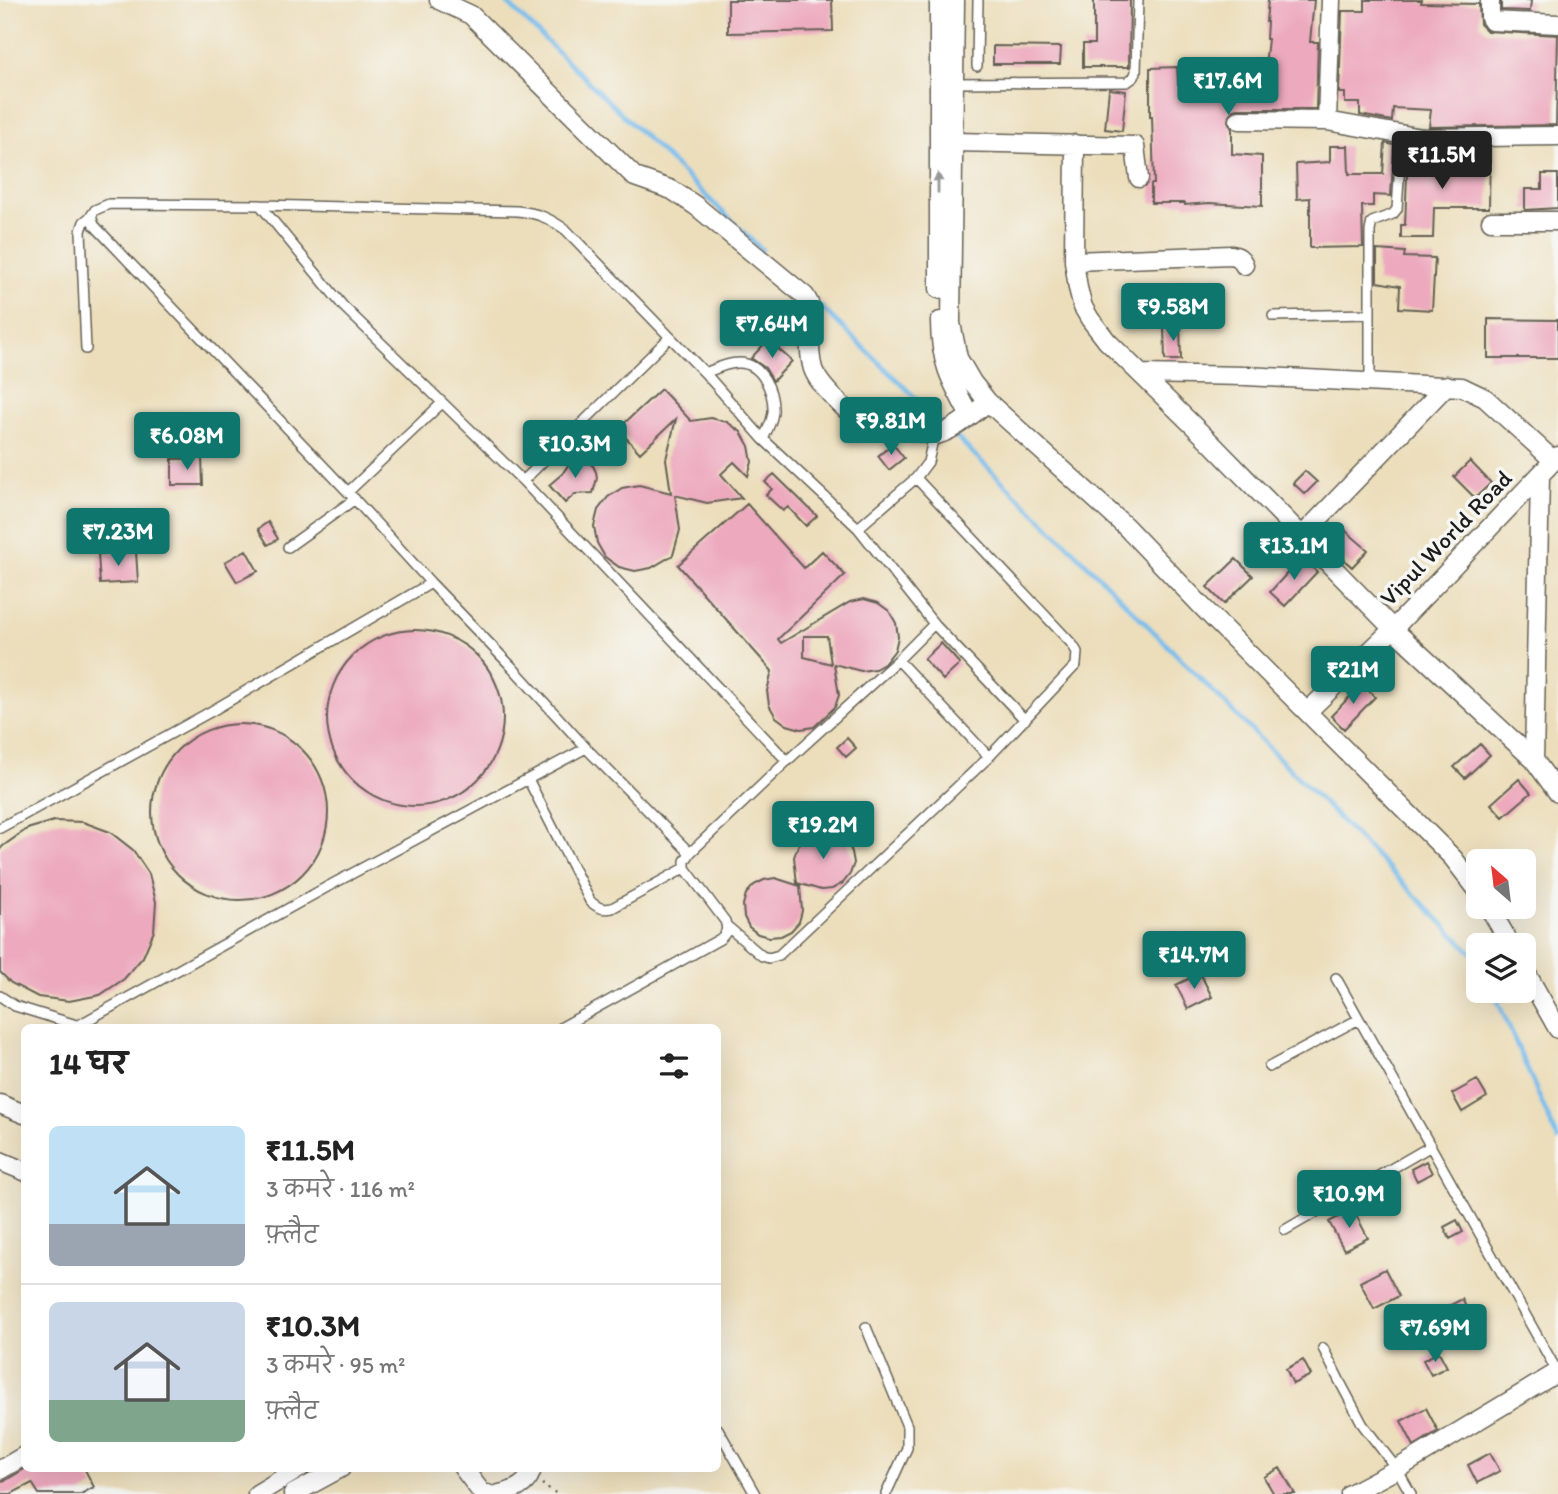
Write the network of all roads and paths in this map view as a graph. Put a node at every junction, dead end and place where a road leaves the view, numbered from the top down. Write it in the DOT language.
graph roads {
  1 [pos="439,0"];
  2 [pos="939,0"];
  3 [pos="955,0"];
  4 [pos="978,0"];
  5 [pos="1138,0"];
  6 [pos="1331,0"];
  7 [pos="1490,0"];
  8 [pos="1558,24"];
  9 [pos="977,66"];
  10 [pos="954,83"];
  11 [pos="1239,120"];
  12 [pos="1327,121"];
  13 [pos="1402,134"];
  14 [pos="1558,136"];
  15 [pos="953,142"];
  16 [pos="1075,144"];
  17 [pos="1139,178"];
  18 [pos="260,205"];
  19 [pos="91,216"];
  20 [pos="1491,221"];
  21 [pos="1558,221"];
  22 [pos="1074,261"];
  23 [pos="1244,265"];
  24 [pos="1370,314"];
  25 [pos="1273,316"];
  26 [pos="670,337"];
  27 [pos="86,348"];
  28 [pos="705,373"];
  29 [pos="1141,374"];
  30 [pos="1370,382"];
  31 [pos="1447,386"];
  32 [pos="442,402"];
  33 [pos="988,402"];
  34 [pos="951,427"];
  35 [pos="763,439"];
  36 [pos="1556,458"];
  37 [pos="1540,475"];
  38 [pos="916,478"];
  39 [pos="523,481"];
  40 [pos="351,496"];
  41 [pos="858,528"];
  42 [pos="1302,536"];
  43 [pos="288,547"];
  44 [pos="431,583"];
  45 [pos="934,624"];
  46 [pos="1393,629"];
  47 [pos="898,660"];
  48 [pos="1307,712"];
  49 [pos="1025,720"];
  50 [pos="586,748"];
  51 [pos="989,757"];
  52 [pos="1534,760"];
  53 [pos="787,761"];
  54 [pos="528,779"];
  55 [pos="1557,791"];
  56 [pos="0,828"];
  57 [pos="690,853"];
  58 [pos="685,868"];
  59 [pos="1466,875"];
  60 [pos="728,927"];
  61 [pos="1336,978"];
  62 [pos="1536,990"];
  63 [pos="0,996"];
  64 [pos="1359,1019"];
  65 [pos="75,1024"];
  66 [pos="86,1024"];
  67 [pos="567,1024"];
  68 [pos="1558,1029"];
  69 [pos="1269,1067"];
  70 [pos="0,1104"];
  71 [pos="21,1113"];
  72 [pos="1431,1146"];
  73 [pos="0,1161"];
  74 [pos="21,1170"];
  75 [pos="1285,1230"];
  76 [pos="866,1327"];
  77 [pos="1323,1348"];
  78 [pos="1558,1372"];
  79 [pos="721,1434"];
  80 [pos="21,1458"];
  81 [pos="1397,1469"];
  82 [pos="0,1470"];
  83 [pos="292,1472"];
  84 [pos="297,1472"];
  85 [pos="334,1472"];
  86 [pos="467,1472"];
  87 [pos="532,1472"];
  88 [pos="299,1491"];
  89 [pos="257,1494"];
  90 [pos="488,1494"];
  91 [pos="755,1494"];
  92 [pos="886,1494"];
  93 [pos="1350,1494"];
  94 [pos="1411,1494"];
  1 -- 34 [label="street"];
  34 -- 2 [label="street, one-way"];
  3 -- 10 [label="street"];
  4 -- 9 [label="lane"];
  5 -- 10 [label="lane"];
  6 -- 12 [label="street"];
  7 -- 8 [label="street"];
  10 -- 15 [label="street"];
  11 -- 12 [label="street"];
  12 -- 13 [label="street"];
  13 -- 14 [label="street"];
  13 -- 24 [label="lane"];
  15 -- 16 [label="street"];
  15 -- 33 [label="street"];
  16 -- 17 [label="street"];
  16 -- 22 [label="street"];
  18 -- 19 [label="lane"];
  18 -- 26 [label="lane"];
  18 -- 32 [label="lane"];
  19 -- 27 [label="lane"];
  19 -- 40 [label="lane"];
  20 -- 21 [label="street"];
  22 -- 23 [label="street"];
  22 -- 29 [label="street"];
  24 -- 25 [label="lane"];
  24 -- 30 [label="lane"];
  26 -- 28 [label="lane"];
  26 -- 39 [label="lane"];
  28 -- 35 [label="lane"];
  28 -- 35 [label="lane"];
  29 -- 30 [label="street"];
  29 -- 42 [label="street"];
  30 -- 31 [label="street"];
  31 -- 36 [label="street"];
  31 -- 42 [label="street"];
  32 -- 39 [label="lane"];
  32 -- 40 [label="lane"];
  33 -- 34 [label="street"];
  33 -- 48 [label="street"];
  34 -- 38 [label="lane"];
  35 -- 41 [label="lane"];
  36 -- 37 [label="street, Vipul World Road"];
  37 -- 46 [label="street, Vipul World Road"];
  37 -- 52 [label="street"];
  38 -- 41 [label="lane"];
  38 -- 49 [label="lane"];
  39 -- 53 [label="lane"];
  40 -- 43 [label="lane"];
  40 -- 44 [label="lane"];
  41 -- 45 [label="lane"];
  42 -- 46 [label="street"];
  44 -- 50 [label="lane"];
  44 -- 56 [label="lane"];
  45 -- 47 [label="lane"];
  45 -- 49 [label="lane"];
  46 -- 48 [label="street, Vipul World Road"];
  46 -- 52 [label="street"];
  47 -- 51 [label="lane"];
  47 -- 53 [label="lane"];
  48 -- 59 [label="street"];
  49 -- 51 [label="lane"];
  50 -- 54 [label="lane"];
  50 -- 57 [label="lane"];
  51 -- 60 [label="lane"];
  52 -- 55 [label="street"];
  53 -- 57 [label="lane"];
  54 -- 58 [label="lane"];
  54 -- 66 [label="lane"];
  57 -- 58 [label="lane"];
  58 -- 60 [label="lane"];
  60 -- 67 [label="lane"];
  61 -- 64 [label="lane"];
  62 -- 68 [label="street"];
  63 -- 65 [label="lane"];
  64 -- 69 [label="lane"];
  64 -- 72 [label="lane"];
  70 -- 71 [label="street"];
  72 -- 75 [label="lane"];
  72 -- 78 [label="lane"];
  73 -- 74 [label="street"];
  76 -- 92 [label="lane"];
  77 -- 81 [label="lane"];
  78 -- 81 [label="street"];
  79 -- 91 [label="lane"];
  80 -- 82 [label="street"];
  81 -- 93 [label="street"];
  81 -- 94 [label="lane"];
  83 -- 89 [label="street"];
  84 -- 88 [label="street"];
  85 -- 88 [label="street"];
  86 -- 90 [label="street"];
  87 -- 90 [label="street"];
}
